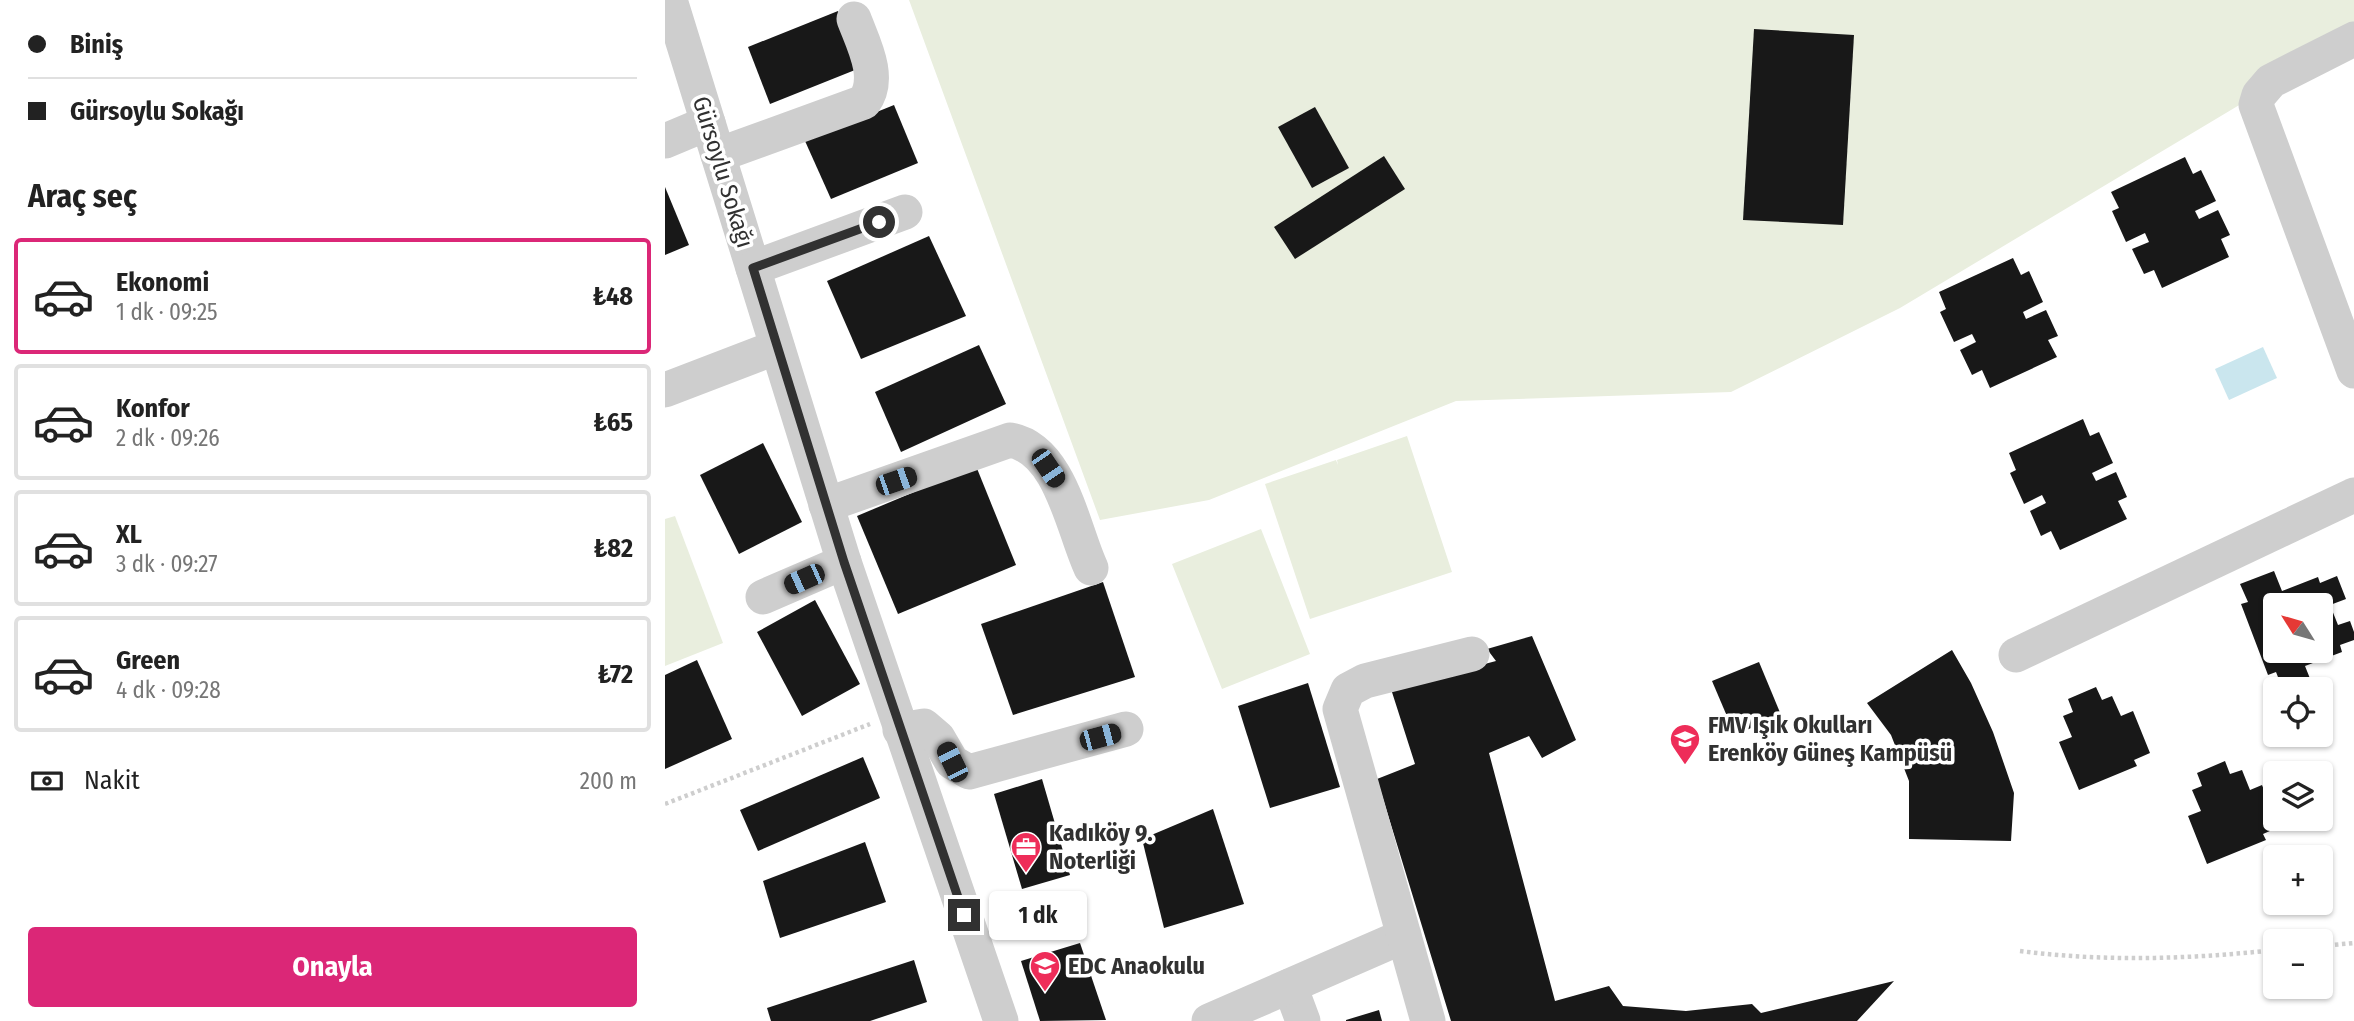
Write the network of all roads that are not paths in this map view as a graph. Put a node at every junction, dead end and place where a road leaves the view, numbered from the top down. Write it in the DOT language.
graph roads {
  1 [pos="670,0"];
  2 [pos="853,19"];
  3 [pos="2354,39"];
  4 [pos="713,139"];
  5 [pos="665,141"];
  6 [pos="905,212"];
  7 [pos="753,268"];
  8 [pos="777,347"];
  9 [pos="2354,371"];
  10 [pos="665,390"];
  11 [pos="2354,495"];
  12 [pos="826,505"];
  13 [pos="844,562"];
  14 [pos="1091,568"];
  15 [pos="763,597"];
  16 [pos="1472,654"];
  17 [pos="2016,655"];
  18 [pos="897,723"];
  19 [pos="1126,729"];
  20 [pos="1404,936"];
  21 [pos="1290,986"];
  22 [pos="1001,1021"];
  23 [pos="1209,1021"];
  24 [pos="1303,1021"];
  25 [pos="1428,1021"];
  1 -- 4 [label="street, Gürsoylu Sokağı"];
  2 -- 4 [label="street"];
  3 -- 9 [label="street"];
  4 -- 5 [label="street"];
  4 -- 7 [label="street, Gürsoylu Sokağı"];
  6 -- 7 [label="street"];
  7 -- 8 [label="street, Gürsoylu Sokağı"];
  8 -- 10 [label="street"];
  8 -- 12 [label="street, Gürsoylu Sokağı"];
  11 -- 17 [label="street"];
  12 -- 13 [label="street, Gürsoylu Sokağı"];
  12 -- 14 [label="street"];
  13 -- 15 [label="street"];
  13 -- 18 [label="street, Gürsoylu Sokağı"];
  16 -- 20 [label="street"];
  18 -- 19 [label="street"];
  18 -- 22 [label="street, Gürsoylu Sokağı"];
  20 -- 21 [label="street"];
  20 -- 25 [label="street"];
  21 -- 23 [label="street"];
  21 -- 24 [label="street"];
}
